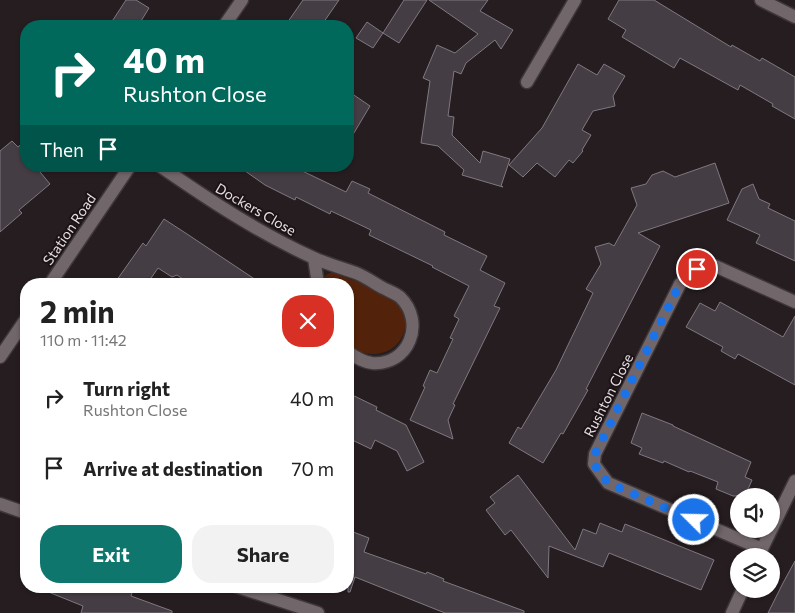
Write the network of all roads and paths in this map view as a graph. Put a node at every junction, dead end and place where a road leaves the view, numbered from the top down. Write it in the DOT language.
graph roads {
  1 [pos="242,0"];
  2 [pos="575,0"];
  3 [pos="761,0"];
  4 [pos="795,16"];
  5 [pos="228,20"];
  6 [pos="527,82"];
  7 [pos="126,172"];
  8 [pos="169,172"];
  9 [pos="314,258"];
  10 [pos="54,278"];
  11 [pos="317,278"];
  12 [pos="795,302"];
  13 [pos="20,328"];
  14 [pos="354,356"];
  15 [pos="0,357"];
  16 [pos="795,481"];
  17 [pos="0,504"];
  18 [pos="20,511"];
  19 [pos="749,548"];
  20 [pos="762,548"];
  21 [pos="257,593"];
  22 [pos="739,598"];
  23 [pos="318,613"];
  24 [pos="732,613"];
  1 -- 5 [label="street"];
  2 -- 6 [label="street"];
  3 -- 4 [label="street"];
  7 -- 10 [label="street, Station Road"];
  8 -- 9 [label="street, Dockers Close"];
  9 -- 11 [label="street"];
  9 -- 14 [label="street, Dockers Close"];
  12 -- 19 [label="street, Rushton Close"];
  13 -- 15 [label="street"];
  16 -- 20 [label="street"];
  17 -- 18 [label="street"];
  21 -- 23 [label="street"];
  22 -- 24 [label="street"];
}
